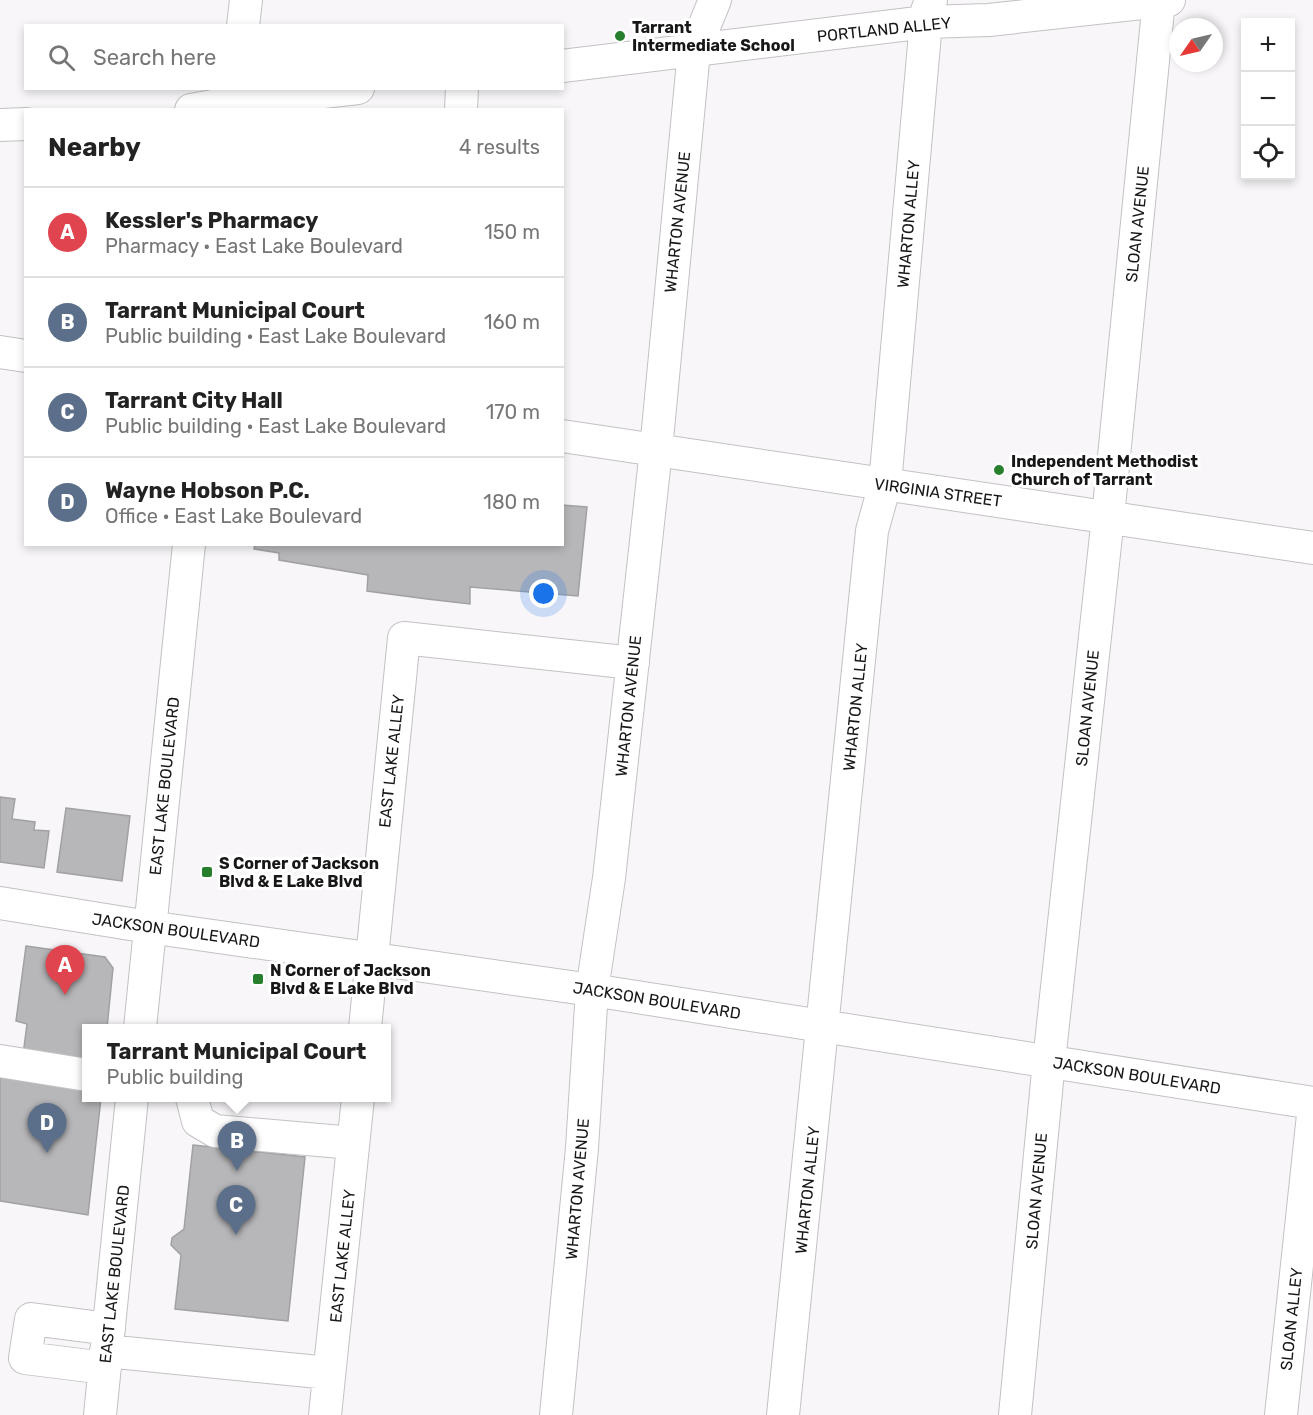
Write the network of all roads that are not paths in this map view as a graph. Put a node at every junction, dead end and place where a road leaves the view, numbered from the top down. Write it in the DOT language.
graph roads {
  1 [pos="246,0"];
  2 [pos="715,0"];
  3 [pos="1162,0"];
  4 [pos="928,11"];
  5 [pos="243,24"];
  6 [pos="694,51"];
  7 [pos="564,66"];
  8 [pos="338,90"];
  9 [pos="462,90"];
  10 [pos="235,100"];
  11 [pos="200,108"];
  12 [pos="461,108"];
  13 [pos="24,123"];
  14 [pos="0,125"];
  15 [pos="0,352"];
  16 [pos="24,356"];
  17 [pos="564,436"];
  18 [pos="656,450"];
  19 [pos="885,484"];
  20 [pos="1108,517"];
  21 [pos="189,546"];
  22 [pos="1313,548"];
  23 [pos="633,663"];
  24 [pos="0,903"];
  25 [pos="149,927"];
  26 [pos="372,957"];
  27 [pos="592,990"];
  28 [pos="140,1024"];
  29 [pos="365,1024"];
  30 [pos="824,1026"];
  31 [pos="0,1061"];
  32 [pos="1048,1061"];
  33 [pos="82,1074"];
  34 [pos="132,1102"];
  35 [pos="193,1102"];
  36 [pos="357,1102"];
  37 [pos="1313,1103"];
  38 [pos="1313,1115"];
  39 [pos="353,1143"];
  40 [pos="107,1349"];
  41 [pos="329,1373"];
  42 [pos="100,1415"];
  43 [pos="325,1415"];
  44 [pos="556,1415"];
  45 [pos="783,1415"];
  46 [pos="1015,1415"];
  47 [pos="1281,1415"];
  1 -- 5 [label="street"];
  2 -- 6 [label="street, WHARTON AVENUE"];
  3 -- 4 [label="street, PORTLAND ALLEY"];
  3 -- 20 [label="street, SLOAN AVENUE"];
  4 -- 6 [label="street, PORTLAND ALLEY"];
  4 -- 19 [label="street, WHARTON ALLEY"];
  6 -- 7 [label="street, PORTLAND ALLEY"];
  6 -- 18 [label="street, WHARTON AVENUE"];
  8 -- 10 [label="street"];
  9 -- 12 [label="street"];
  10 -- 11 [label="street"];
  13 -- 14 [label="street"];
  15 -- 16 [label="street"];
  17 -- 18 [label="street, VIRGINIA STREET"];
  18 -- 19 [label="street, VIRGINIA STREET"];
  18 -- 23 [label="street, WHARTON AVENUE"];
  19 -- 20 [label="street, VIRGINIA STREET"];
  19 -- 30 [label="street, WHARTON ALLEY"];
  20 -- 22 [label="street, VIRGINIA STREET"];
  20 -- 32 [label="street, SLOAN AVENUE"];
  21 -- 25 [label="street, EAST LAKE BOULEVARD"];
  23 -- 26 [label="street, EAST LAKE ALLEY"];
  23 -- 27 [label="street, WHARTON AVENUE"];
  24 -- 25 [label="street, JACKSON BOULEVARD"];
  25 -- 26 [label="street, JACKSON BOULEVARD"];
  25 -- 28 [label="street, EAST LAKE BOULEVARD"];
  26 -- 27 [label="street, JACKSON BOULEVARD"];
  26 -- 29 [label="street, EAST LAKE ALLEY"];
  27 -- 30 [label="street, JACKSON BOULEVARD"];
  27 -- 44 [label="street, WHARTON AVENUE"];
  30 -- 32 [label="street, JACKSON BOULEVARD"];
  30 -- 45 [label="street, WHARTON ALLEY"];
  31 -- 33 [label="street"];
  32 -- 37 [label="street, JACKSON BOULEVARD"];
  32 -- 46 [label="street, SLOAN AVENUE"];
  34 -- 40 [label="street, EAST LAKE BOULEVARD"];
  35 -- 39 [label="street"];
  36 -- 39 [label="street, EAST LAKE ALLEY"];
  38 -- 47 [label="street, SLOAN ALLEY"];
  39 -- 41 [label="street, EAST LAKE ALLEY"];
  40 -- 41 [label="street"];
  40 -- 42 [label="street, EAST LAKE BOULEVARD"];
  41 -- 43 [label="street, EAST LAKE ALLEY"];
}
